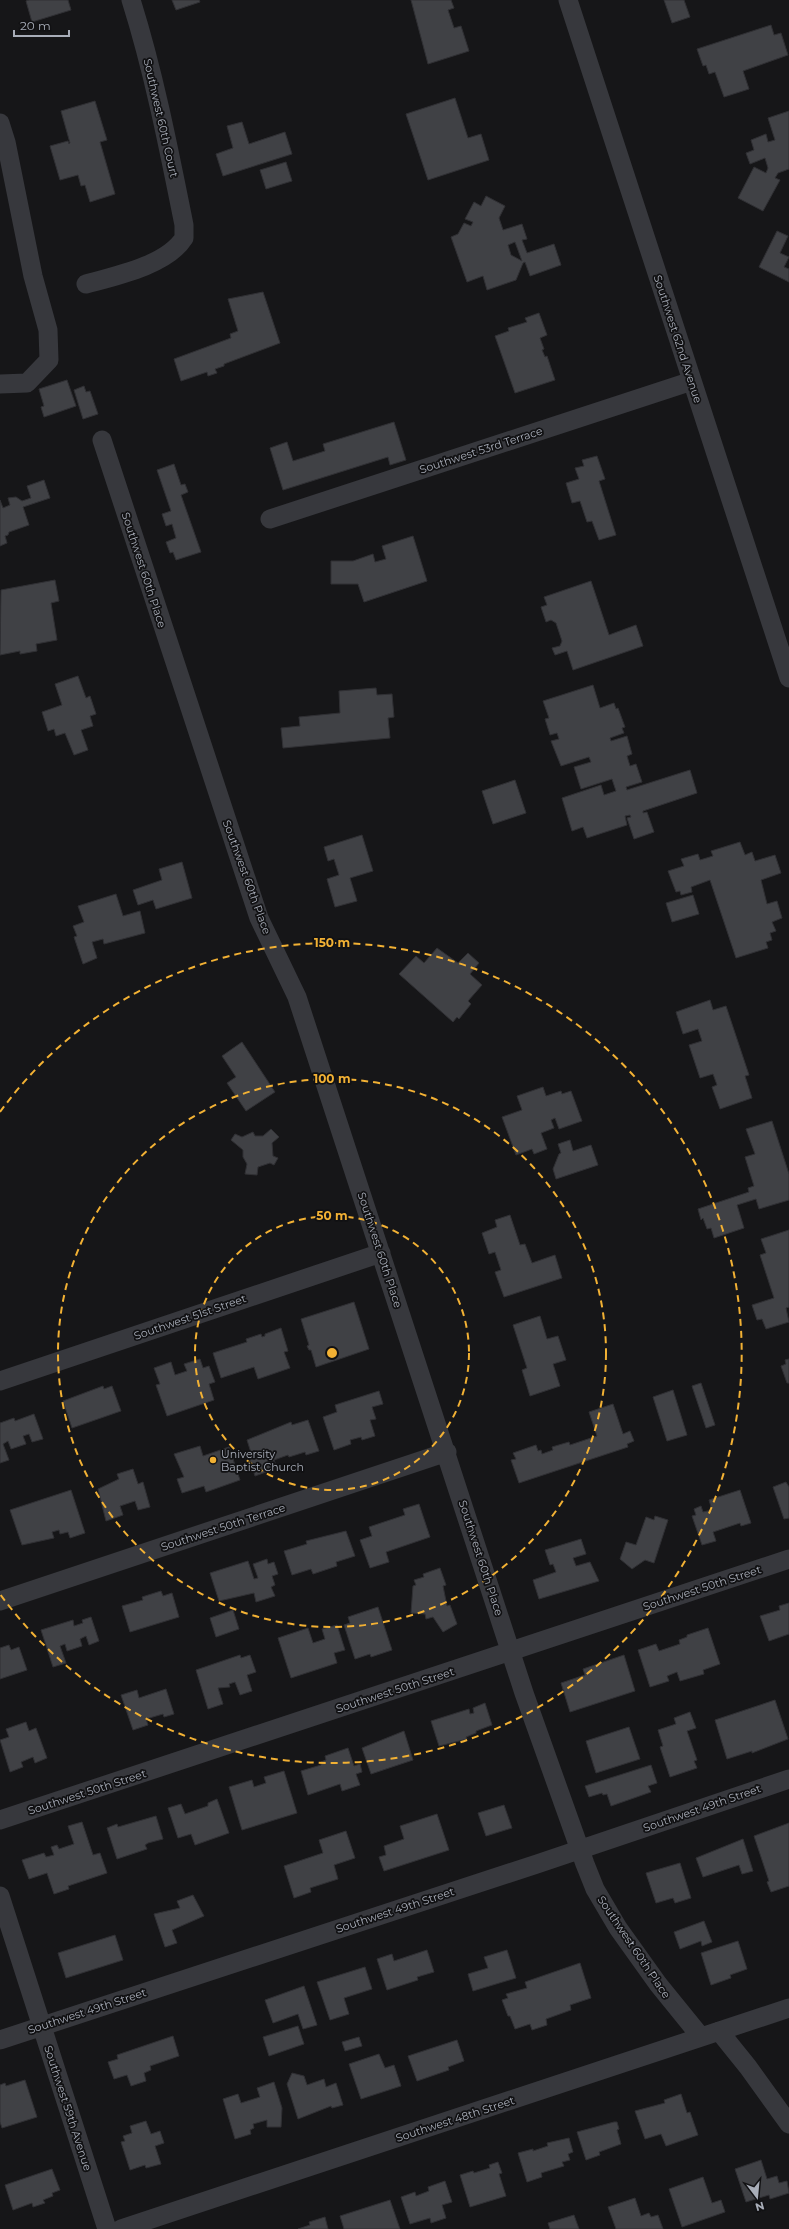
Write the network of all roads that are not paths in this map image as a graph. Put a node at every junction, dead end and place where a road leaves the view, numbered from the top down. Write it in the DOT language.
graph roads {
  1 [pos="131,0"];
  2 [pos="568,0"];
  3 [pos="0,123"];
  4 [pos="86,284"];
  5 [pos="692,381"];
  6 [pos="0,384"];
  7 [pos="102,440"];
  8 [pos="270,519"];
  9 [pos="789,678"];
  10 [pos="381,1253"];
  11 [pos="0,1381"];
  12 [pos="447,1452"];
  13 [pos="789,1559"];
  14 [pos="0,1601"];
  15 [pos="511,1651"];
  16 [pos="789,1779"];
  17 [pos="0,1820"];
  18 [pos="579,1849"];
  19 [pos="0,1896"];
  20 [pos="789,2008"];
  21 [pos="42,2026"];
  22 [pos="710,2034"];
  23 [pos="0,2040"];
  24 [pos="789,2124"];
  25 [pos="107,2229"];
  26 [pos="121,2229"];
  1 -- 4 [label="street, Southwest 60th Court"];
  2 -- 5 [label="street, Southwest 62nd Avenue"];
  3 -- 6 [label="street"];
  5 -- 8 [label="street, Southwest 53rd Terrace"];
  5 -- 9 [label="street, Southwest 62nd Avenue"];
  7 -- 10 [label="street, Southwest 60th Place"];
  10 -- 11 [label="street, Southwest 51st Street"];
  10 -- 12 [label="street, Southwest 60th Place"];
  12 -- 14 [label="street, Southwest 50th Terrace"];
  12 -- 15 [label="street, Southwest 60th Place"];
  13 -- 15 [label="street, Southwest 50th Street"];
  15 -- 17 [label="street, Southwest 50th Street"];
  15 -- 18 [label="street, Southwest 60th Place"];
  16 -- 18 [label="street, Southwest 49th Street"];
  18 -- 21 [label="street, Southwest 49th Street"];
  18 -- 22 [label="street, Southwest 60th Place"];
  19 -- 21 [label="street, Southwest 59th Avenue"];
  20 -- 22 [label="street, Southwest 48th Street"];
  21 -- 23 [label="street, Southwest 49th Street"];
  21 -- 25 [label="street, Southwest 59th Avenue"];
  22 -- 24 [label="street, Southwest 60th Place"];
  22 -- 26 [label="street, Southwest 48th Street"];
}
